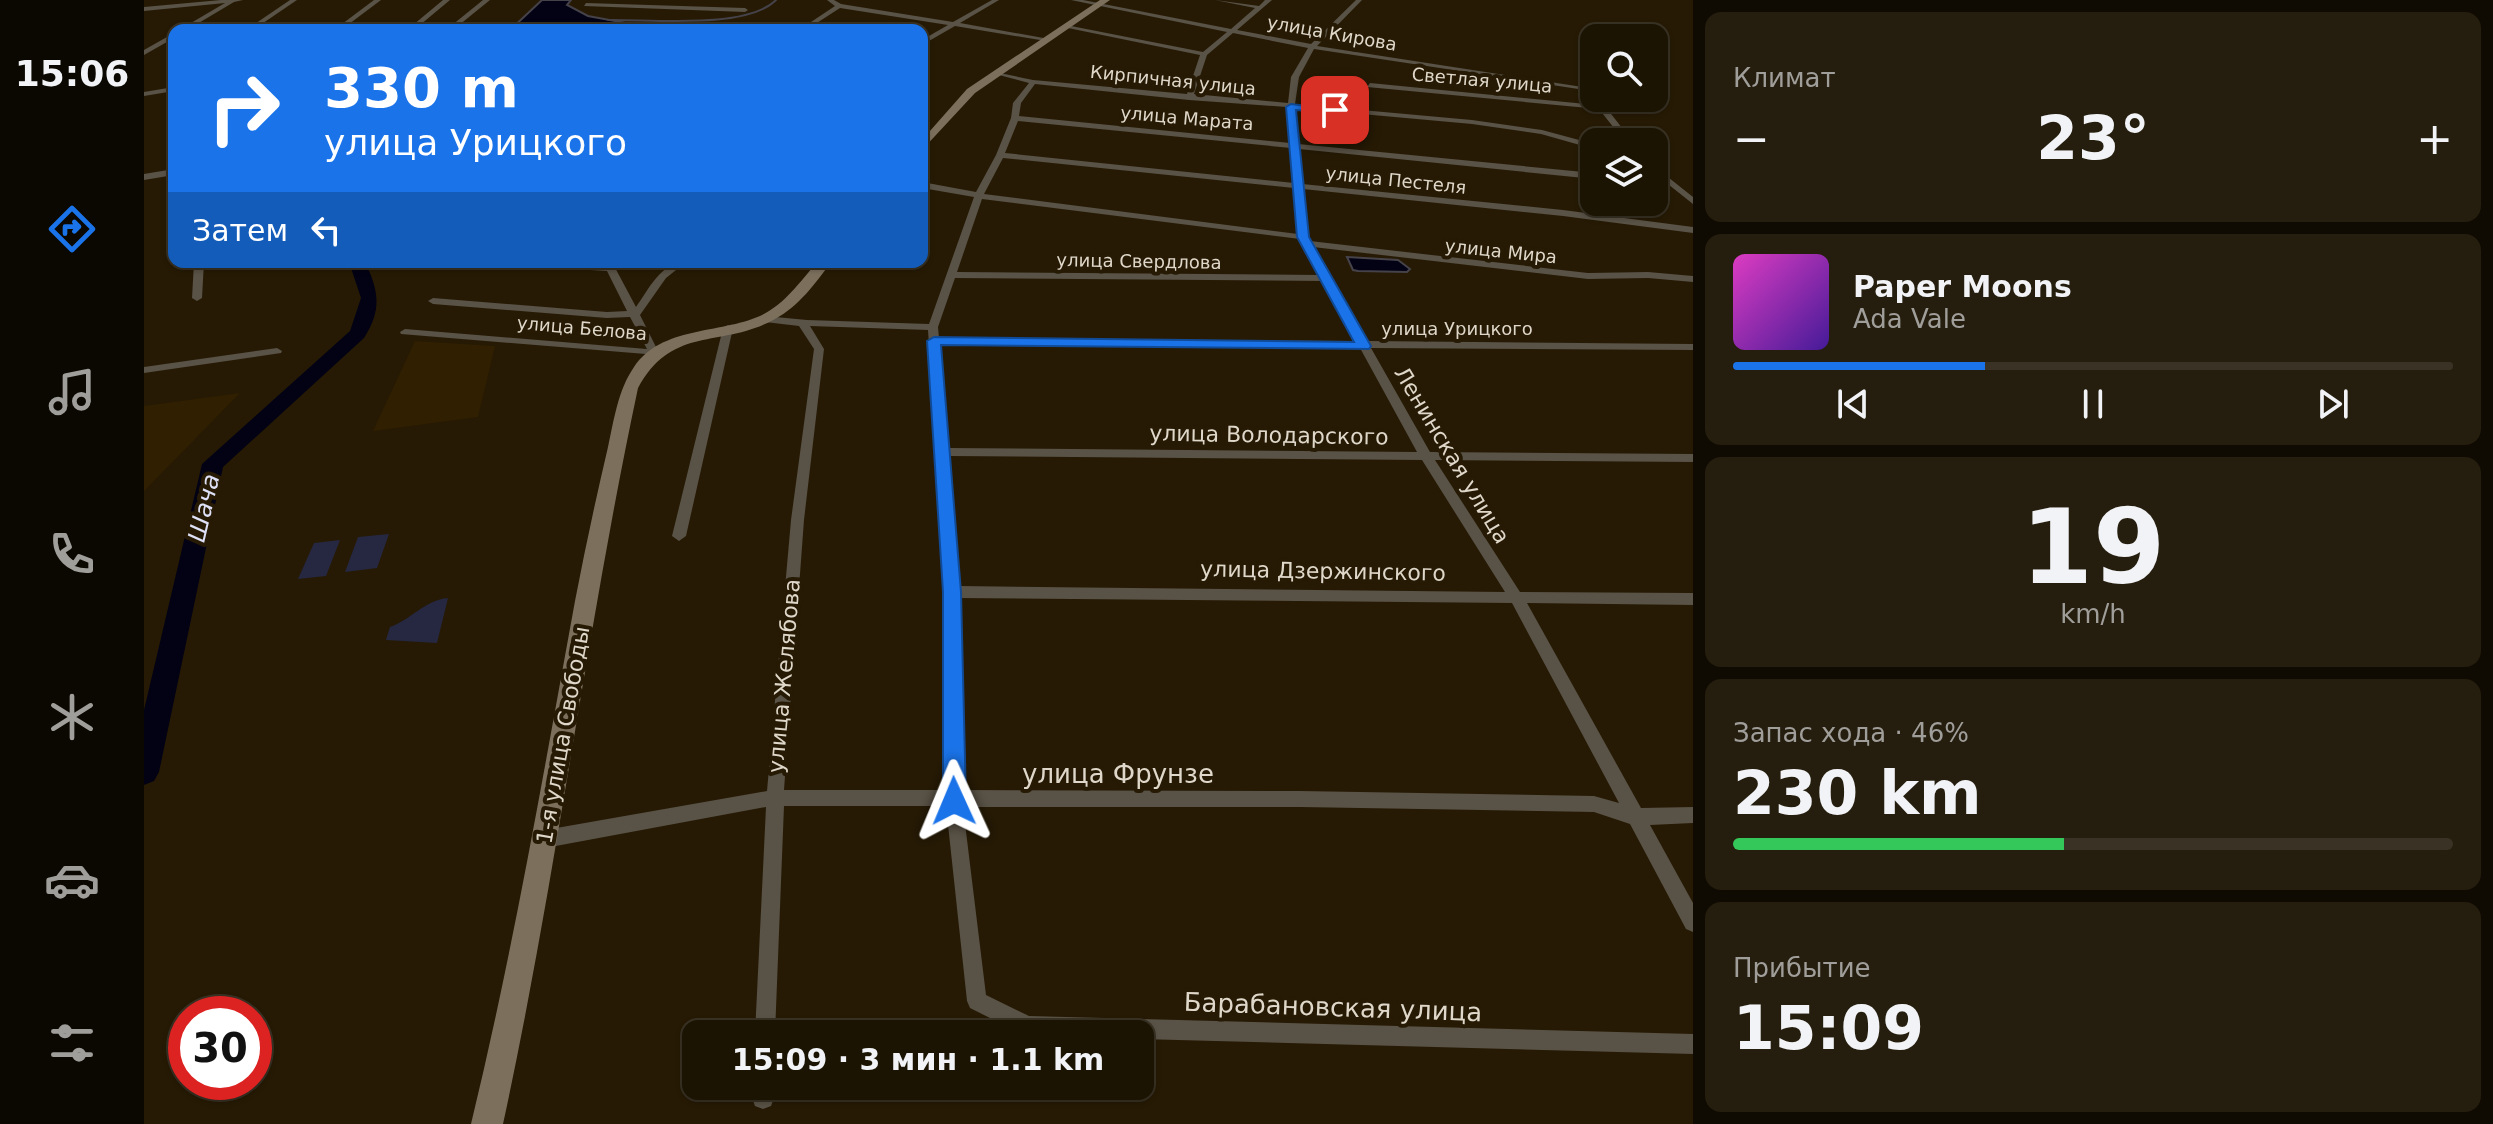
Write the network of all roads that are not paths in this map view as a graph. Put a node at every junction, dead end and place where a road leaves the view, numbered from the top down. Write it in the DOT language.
graph roads {
  1 [pos="238,0"];
  2 [pos="294,0"];
  3 [pos="378,0"];
  4 [pos="447,0"];
  5 [pos="487,0"];
  6 [pos="704,0"];
  7 [pos="830,0"];
  8 [pos="996,0"];
  9 [pos="1074,0"];
  10 [pos="1218,0"];
  11 [pos="1269,0"];
  12 [pos="1359,0"];
  13 [pos="1102,2"];
  14 [pos="586,5"];
  15 [pos="839,6"];
  16 [pos="1257,7"];
  17 [pos="146,9"];
  18 [pos="700,9"];
  19 [pos="745,10"];
  20 [pos="432,13"];
  21 [pos="445,13"];
  22 [pos="458,13"];
  23 [pos="470,13"];
  24 [pos="193,24"];
  25 [pos="258,24"];
  26 [pos="345,24"];
  27 [pos="418,24"];
  28 [pos="456,24"];
  29 [pos="811,24"];
  30 [pos="954,25"];
  31 [pos="1066,27"];
  32 [pos="1233,32"];
  33 [pos="168,39"];
  34 [pos="1046,39"];
  35 [pos="928,40"];
  36 [pos="1312,47"];
  37 [pos="144,53"];
  38 [pos="1204,54"];
  39 [pos="997,73"];
  40 [pos="1033,82"];
  41 [pos="1370,85"];
  42 [pos="1580,87"];
  43 [pos="168,90"];
  44 [pos="144,94"];
  45 [pos="1189,98"];
  46 [pos="1580,106"];
  47 [pos="1291,107"];
  48 [pos="1605,112"];
  49 [pos="1015,118"];
  50 [pos="1618,128"];
  51 [pos="928,140"];
  52 [pos="1580,143"];
  53 [pos="1293,144"];
  54 [pos="1000,155"];
  55 [pos="168,173"];
  56 [pos="1580,175"];
  57 [pos="144,177"];
  58 [pos="1668,181"];
  59 [pos="1668,185"];
  60 [pos="1672,185"];
  61 [pos="928,186"];
  62 [pos="1299,187"];
  63 [pos="980,193"];
  64 [pos="1693,201"];
  65 [pos="1693,230"];
  66 [pos="1305,240"];
  67 [pos="199,268"];
  68 [pos="611,268"];
  69 [pos="673,268"];
  70 [pos="819,268"];
  71 [pos="954,275"];
  72 [pos="1323,278"];
  73 [pos="1693,279"];
  74 [pos="197,298"];
  75 [pos="433,301"];
  76 [pos="637,313"];
  77 [pos="765,319"];
  78 [pos="803,324"];
  79 [pos="728,328"];
  80 [pos="405,332"];
  81 [pos="934,334"];
  82 [pos="1364,346"];
  83 [pos="1693,347"];
  84 [pos="277,351"];
  85 [pos="654,353"];
  86 [pos="144,370"];
  87 [pos="941,452"];
  88 [pos="1426,456"];
  89 [pos="1693,458"];
  90 [pos="679,536"];
  91 [pos="952,592"];
  92 [pos="1515,595"];
  93 [pos="1693,599"];
  94 [pos="772,798"];
  95 [pos="954,801"];
  96 [pos="1693,815"];
  97 [pos="1636,817"];
  98 [pos="545,839"];
  99 [pos="1693,922"];
  100 [pos="765,1020"];
  101 [pos="1693,1044"];
  102 [pos="487,1124"];
  1 -- 17 [label="street"];
  1 -- 24 [label="street"];
  2 -- 25 [label="street"];
  3 -- 26 [label="street"];
  4 -- 20 [label="street"];
  5 -- 23 [label="street"];
  6 -- 18 [label="street"];
  7 -- 15 [label="street"];
  8 -- 30 [label="street"];
  9 -- 13 [label="street, улица Кирова"];
  10 -- 16 [label="street"];
  11 -- 16 [label="street"];
  12 -- 36 [label="street, Ленинская улица"];
  13 -- 31 [label="street"];
  13 -- 32 [label="street, улица Кирова"];
  14 -- 18 [label="street"];
  15 -- 29 [label="street"];
  15 -- 30 [label="street"];
  16 -- 32 [label="street"];
  18 -- 19 [label="street"];
  20 -- 21 [label="street"];
  20 -- 27 [label="street"];
  22 -- 23 [label="street"];
  23 -- 28 [label="street"];
  30 -- 34 [label="street"];
  30 -- 35 [label="street"];
  31 -- 34 [label="street"];
  31 -- 38 [label="street"];
  32 -- 36 [label="street, улица Кирова"];
  32 -- 38 [label="street"];
  33 -- 37 [label="street"];
  34 -- 39 [label="street"];
  36 -- 42 [label="street, улица Кирова"];
  36 -- 47 [label="street, Ленинская улица"];
  38 -- 45 [label="street"];
  39 -- 40 [label="street, Кирпичная улица"];
  39 -- 51 [label="street"];
  40 -- 45 [label="street, Кирпичная улица"];
  40 -- 49 [label="street"];
  41 -- 46 [label="street, Светлая улица"];
  43 -- 44 [label="street"];
  45 -- 47 [label="street, Кирпичная улица"];
  47 -- 52 [label="street, Кирпичная улица"];
  47 -- 53 [label="street, Ленинская улица"];
  48 -- 50 [label="street"];
  49 -- 53 [label="street, улица Марата"];
  49 -- 54 [label="street"];
  53 -- 56 [label="street, улица Марата"];
  53 -- 62 [label="street, Ленинская улица"];
  54 -- 62 [label="street, улица Пестеля"];
  54 -- 63 [label="street"];
  55 -- 57 [label="street"];
  58 -- 60 [label="street"];
  59 -- 60 [label="street"];
  60 -- 64 [label="street"];
  61 -- 63 [label="street, улица Мира"];
  62 -- 65 [label="street, улица Пестеля"];
  62 -- 66 [label="street, Ленинская улица"];
  63 -- 66 [label="street, улица Мира"];
  63 -- 71 [label="street"];
  66 -- 72 [label="street, Ленинская улица"];
  66 -- 73 [label="street, улица Мира"];
  67 -- 74 [label="street"];
  68 -- 76 [label="street, улица Белова"];
  69 -- 76 [label="street"];
  70 -- 77 [label="street"];
  71 -- 72 [label="street, улица Свердлова"];
  71 -- 81 [label="street"];
  72 -- 82 [label="street, Ленинская улица"];
  75 -- 76 [label="street"];
  76 -- 85 [label="street, улица Белова"];
  77 -- 78 [label="street, улица Урицкого"];
  77 -- 79 [label="street"];
  78 -- 81 [label="street, улица Урицкого"];
  78 -- 94 [label="street, улица Желябова"];
  79 -- 85 [label="street"];
  79 -- 90 [label="street"];
  80 -- 85 [label="street, улица Белова"];
  81 -- 82 [label="street, улица Урицкого"];
  81 -- 87 [label="street"];
  82 -- 83 [label="street, улица Урицкого"];
  82 -- 88 [label="street, Ленинская улица"];
  84 -- 86 [label="street"];
  85 -- 98 [label="street, 1-я улица Свободы"];
  87 -- 88 [label="street, улица Володарского"];
  87 -- 91 [label="street"];
  88 -- 89 [label="street, улица Володарского"];
  88 -- 92 [label="street, Ленинская улица"];
  91 -- 92 [label="street, улица Дзержинского"];
  91 -- 95 [label="street"];
  92 -- 93 [label="street, улица Дзержинского"];
  92 -- 97 [label="street, Ленинская улица"];
  94 -- 95 [label="street, улица Фрунзе"];
  94 -- 98 [label="street, улица Фрунзе"];
  94 -- 100 [label="street, улица Желябова"];
  95 -- 97 [label="street, улица Фрунзе"];
  95 -- 101 [label="street, Барабановская улица"];
  96 -- 97 [label="street, улица Фрунзе"];
  97 -- 99 [label="street, Ленинская улица"];
  98 -- 102 [label="street, 1-я улица Свободы"];
}
